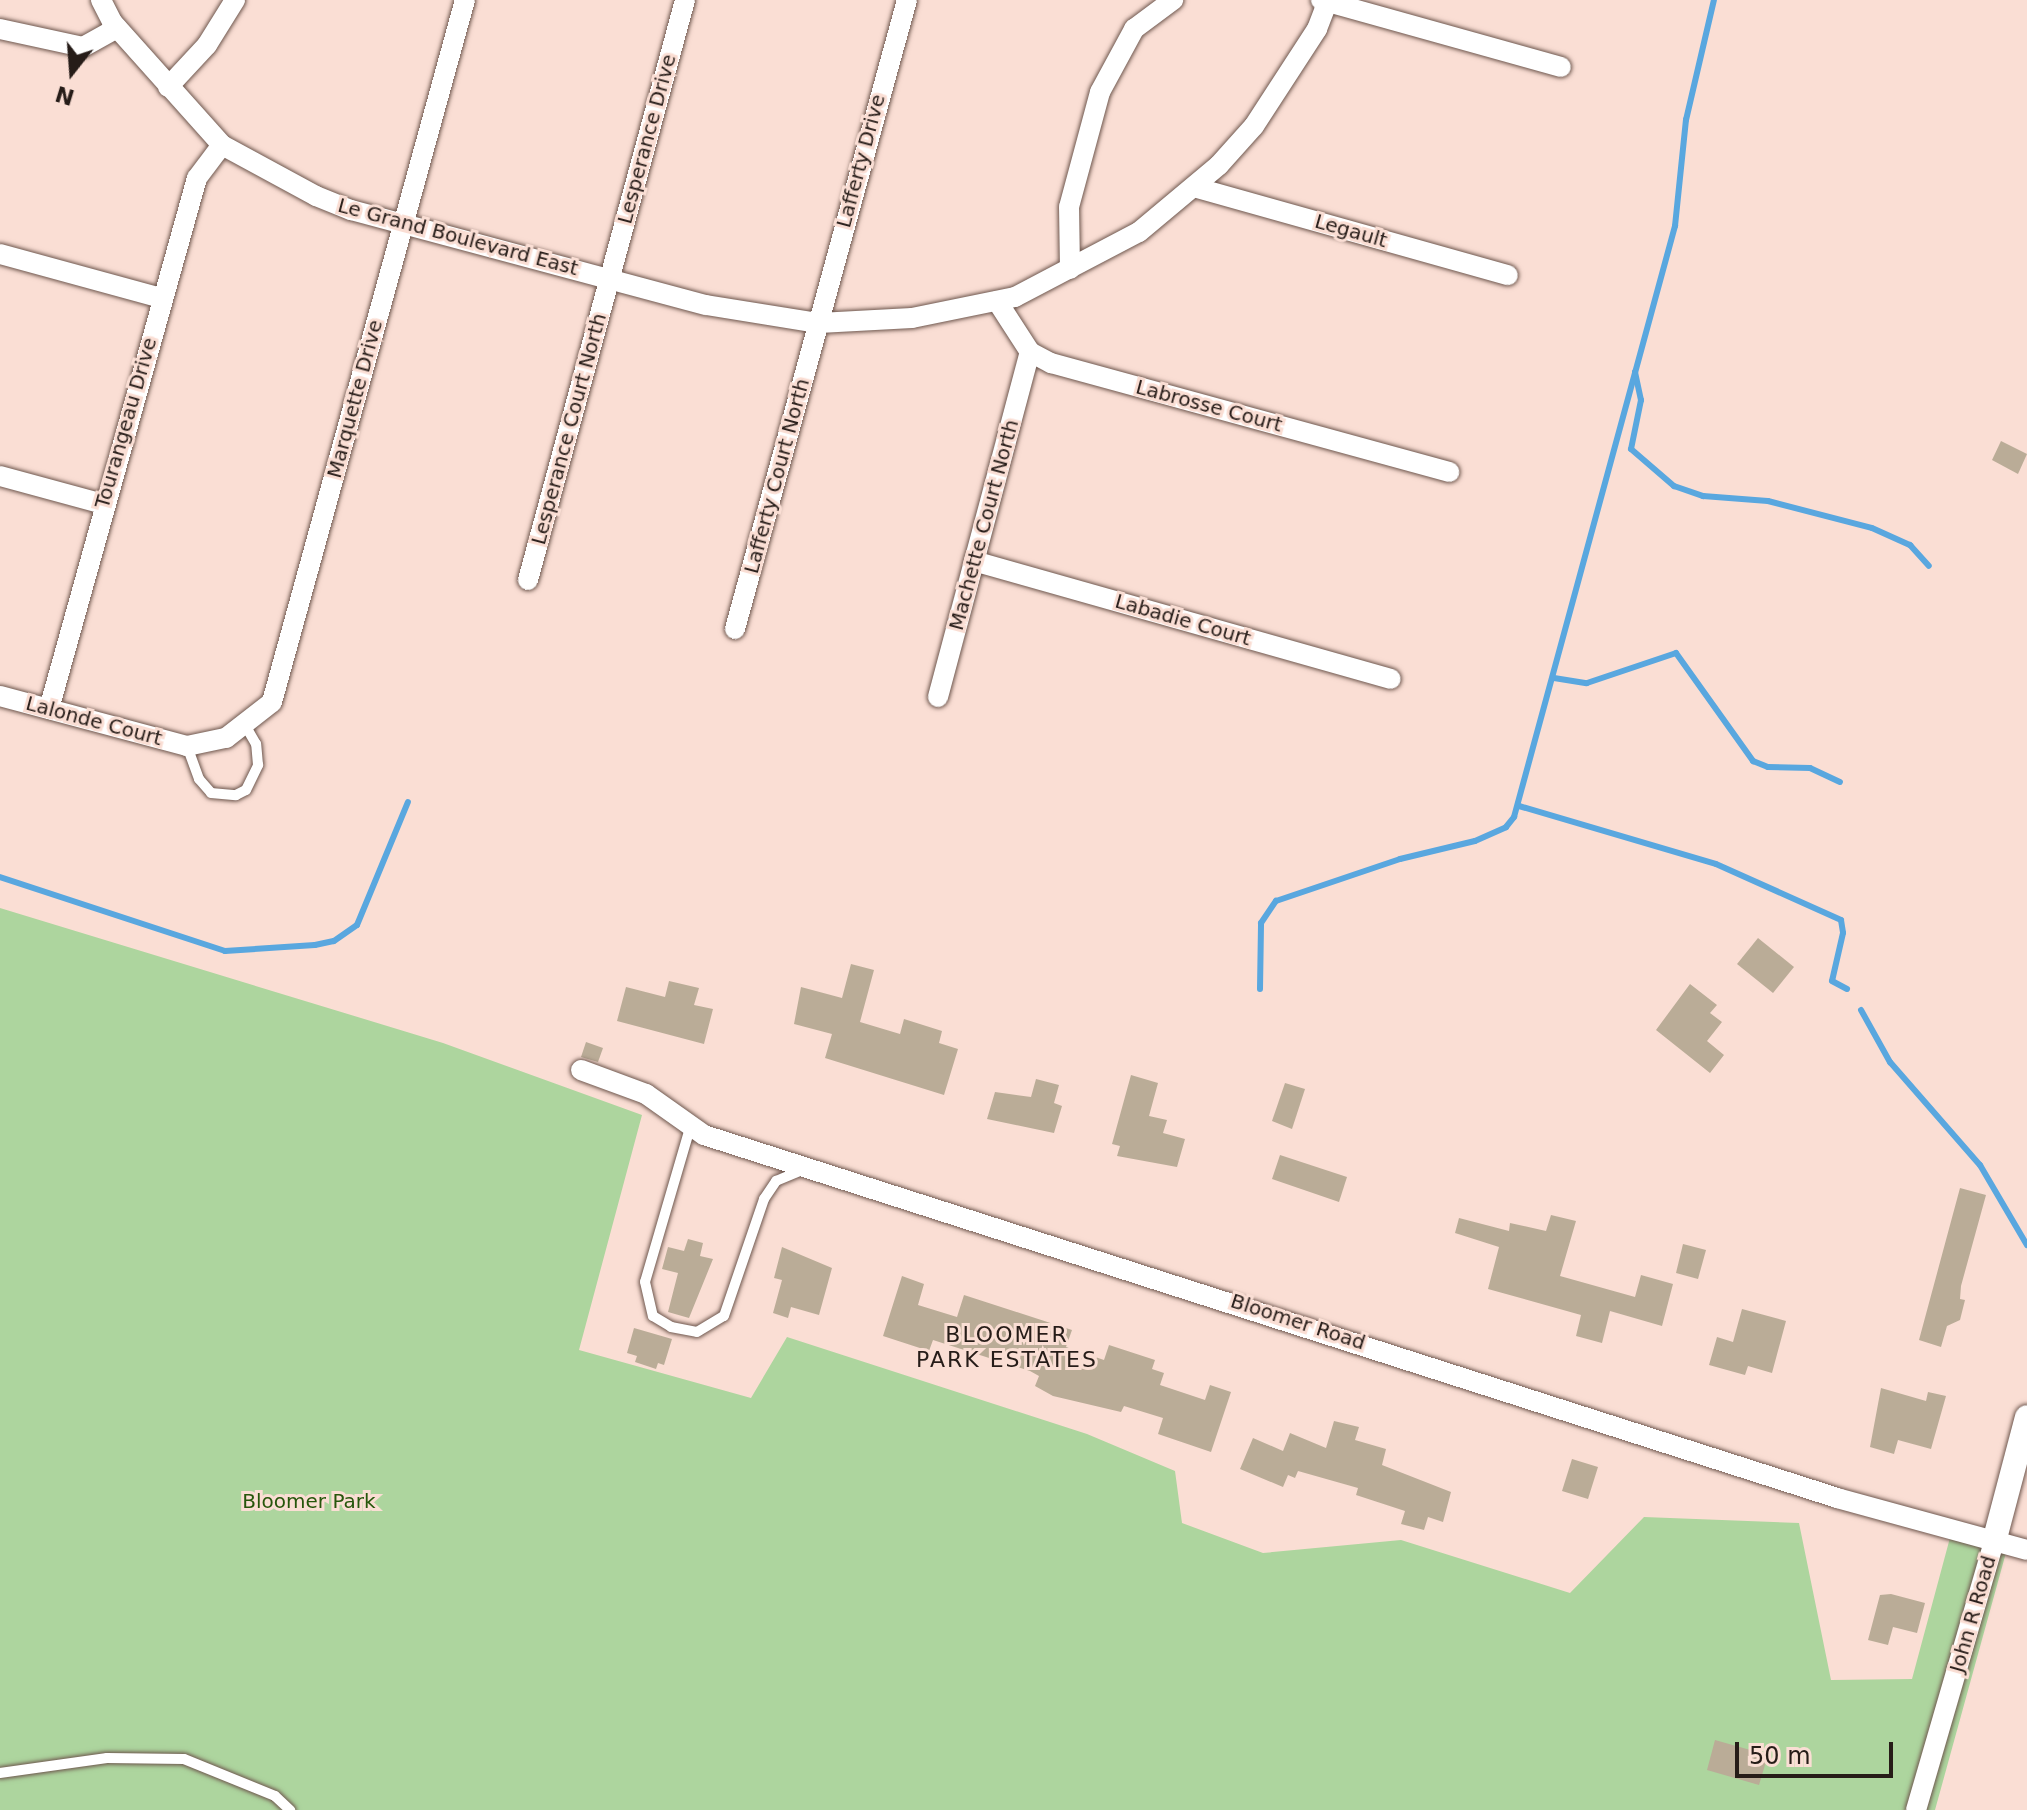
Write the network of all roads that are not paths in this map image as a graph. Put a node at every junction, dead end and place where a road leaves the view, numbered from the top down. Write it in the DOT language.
graph roads {
  1 [pos="101,0"];
  2 [pos="235,0"];
  3 [pos="465,0"];
  4 [pos="685,0"];
  5 [pos="907,0"];
  6 [pos="1173,0"];
  7 [pos="1325,1"];
  8 [pos="117,28"];
  9 [pos="0,29"];
  10 [pos="1561,67"];
  11 [pos="168,87"];
  12 [pos="222,145"];
  13 [pos="1194,187"];
  14 [pos="402,223"];
  15 [pos="0,254"];
  16 [pos="1070,269"];
  17 [pos="1508,275"];
  18 [pos="609,278"];
  19 [pos="161,298"];
  20 [pos="997,301"];
  21 [pos="819,323"];
  22 [pos="1030,352"];
  23 [pos="1449,472"];
  24 [pos="0,476"];
  25 [pos="103,504"];
  26 [pos="974,561"];
  27 [pos="528,580"];
  28 [pos="735,629"];
  29 [pos="1391,679"];
  30 [pos="0,696"];
  31 [pos="938,697"];
  32 [pos="49,709"];
  33 [pos="246,727"];
  34 [pos="187,746"];
  35 [pos="581,1070"];
  36 [pos="690,1128"];
  37 [pos="806,1168"];
  38 [pos="2027,1417"];
  39 [pos="1994,1542"];
  40 [pos="2027,1550"];
  41 [pos="0,1773"];
  42 [pos="290,1810"];
  43 [pos="1916,1810"];
  1 -- 8 [label="street, Le Grand Boulevard East"];
  2 -- 11 [label="street"];
  3 -- 14 [label="street, Marquette Drive"];
  4 -- 18 [label="street, Lesperance Drive"];
  5 -- 21 [label="street, Lafferty Drive"];
  6 -- 16 [label="street"];
  7 -- 10 [label="street"];
  7 -- 13 [label="street, Le Grand Boulevard East"];
  8 -- 9 [label="street"];
  8 -- 11 [label="street, Le Grand Boulevard East"];
  11 -- 12 [label="street, Le Grand Boulevard East"];
  12 -- 14 [label="street, Le Grand Boulevard East"];
  12 -- 19 [label="street, Tourangeau Drive"];
  13 -- 16 [label="street, Le Grand Boulevard East"];
  13 -- 17 [label="street, Legault"];
  14 -- 18 [label="street, Le Grand Boulevard East"];
  14 -- 33 [label="street, Marquette Drive"];
  15 -- 19 [label="street"];
  16 -- 20 [label="street, Le Grand Boulevard East"];
  18 -- 21 [label="street, Le Grand Boulevard East"];
  18 -- 27 [label="street, Lesperance Court North"];
  19 -- 25 [label="street, Tourangeau Drive"];
  20 -- 21 [label="street, Le Grand Boulevard East"];
  20 -- 22 [label="street"];
  21 -- 28 [label="street, Lafferty Court North"];
  22 -- 23 [label="street, Labrosse Court"];
  22 -- 26 [label="street, Machette Court North"];
  24 -- 25 [label="street"];
  25 -- 32 [label="street, Tourangeau Drive"];
  26 -- 29 [label="street, Labadie Court"];
  26 -- 31 [label="street, Machette Court North"];
  30 -- 32 [label="street, Lalonde Court"];
  32 -- 34 [label="street, Lalonde Court"];
  33 -- 34 [label="street, Marquette Drive"];
  33 -- 34 [label="lane"];
  35 -- 36 [label="street, Bloomer Road"];
  36 -- 37 [label="street, Bloomer Road"];
  36 -- 37 [label="lane"];
  37 -- 39 [label="street, Bloomer Road"];
  38 -- 39 [label="street, John R Road"];
  39 -- 40 [label="street, Bloomer Road"];
  39 -- 43 [label="street, John R Road"];
  41 -- 42 [label="lane"];
}
